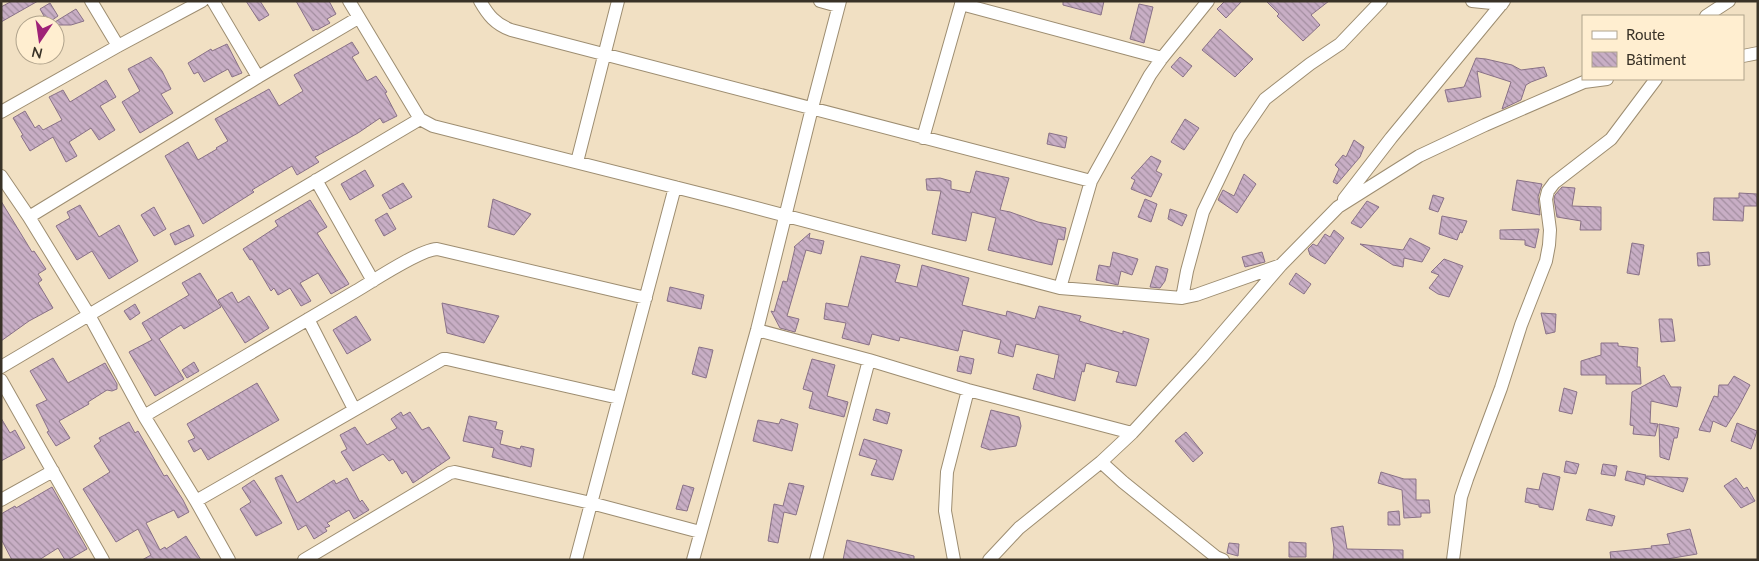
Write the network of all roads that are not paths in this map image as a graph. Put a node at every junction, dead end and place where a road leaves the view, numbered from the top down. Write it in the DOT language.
graph roads {
  1 [pos="91,1"];
  2 [pos="202,1"];
  3 [pos="213,1"];
  4 [pos="349,1"];
  5 [pos="480,1"];
  6 [pos="618,1"];
  7 [pos="820,1"];
  8 [pos="1208,1"];
  9 [pos="1381,1"];
  10 [pos="1472,1"];
  11 [pos="1729,1"];
  12 [pos="1503,2"];
  13 [pos="961,3"];
  14 [pos="839,4"];
  15 [pos="1708,15"];
  16 [pos="358,18"];
  17 [pos="118,46"];
  18 [pos="1758,52"];
  19 [pos="604,55"];
  20 [pos="1744,56"];
  21 [pos="1162,58"];
  22 [pos="258,77"];
  23 [pos="1586,80"];
  24 [pos="1655,80"];
  25 [pos="812,108"];
  26 [pos="1,112"];
  27 [pos="420,119"];
  28 [pos="924,138"];
  29 [pos="577,162"];
  30 [pos="1,176"];
  31 [pos="316,180"];
  32 [pos="1090,181"];
  33 [pos="675,187"];
  34 [pos="1338,207"];
  35 [pos="786,216"];
  36 [pos="29,217"];
  37 [pos="1280,265"];
  38 [pos="373,281"];
  39 [pos="1060,288"];
  40 [pos="646,298"];
  41 [pos="1182,298"];
  42 [pos="89,315"];
  43 [pos="308,320"];
  44 [pos="757,330"];
  45 [pos="869,360"];
  46 [pos="1,367"];
  47 [pos="1,380"];
  48 [pos="968,390"];
  49 [pos="619,398"];
  50 [pos="354,410"];
  51 [pos="144,416"];
  52 [pos="1132,433"];
  53 [pos="1101,462"];
  54 [pos="53,470"];
  55 [pos="1,500"];
  56 [pos="196,501"];
  57 [pos="591,503"];
  58 [pos="700,532"];
  59 [pos="99,558"];
  60 [pos="229,560"];
  61 [pos="304,560"];
  62 [pos="576,560"];
  63 [pos="693,560"];
  64 [pos="816,560"];
  65 [pos="954,560"];
  66 [pos="990,560"];
  67 [pos="1223,560"];
  68 [pos="1453,560"];
  1 -- 17 [label="street"];
  2 -- 17 [label="street"];
  3 -- 22 [label="street"];
  4 -- 16 [label="street"];
  5 -- 19 [label="street"];
  6 -- 19 [label="street"];
  7 -- 14 [label="street"];
  8 -- 21 [label="street"];
  9 -- 41 [label="street"];
  10 -- 12 [label="street"];
  11 -- 15 [label="street"];
  12 -- 34 [label="street"];
  13 -- 21 [label="street"];
  13 -- 28 [label="street"];
  14 -- 25 [label="street"];
  16 -- 22 [label="street"];
  16 -- 27 [label="street"];
  17 -- 26 [label="street"];
  18 -- 20 [label="street"];
  19 -- 25 [label="street"];
  19 -- 29 [label="street"];
  21 -- 32 [label="street"];
  22 -- 36 [label="street"];
  23 -- 34 [label="street"];
  24 -- 68 [label="street"];
  25 -- 28 [label="street"];
  25 -- 35 [label="street"];
  27 -- 29 [label="street"];
  27 -- 31 [label="street"];
  28 -- 32 [label="street"];
  29 -- 33 [label="street"];
  30 -- 36 [label="street"];
  31 -- 38 [label="street"];
  31 -- 42 [label="street"];
  32 -- 39 [label="street"];
  33 -- 35 [label="street"];
  33 -- 40 [label="street"];
  34 -- 37 [label="street"];
  35 -- 39 [label="street"];
  35 -- 44 [label="street"];
  36 -- 42 [label="street"];
  37 -- 41 [label="street"];
  37 -- 52 [label="street"];
  38 -- 40 [label="street"];
  38 -- 43 [label="street"];
  39 -- 41 [label="street"];
  40 -- 49 [label="street"];
  42 -- 46 [label="street"];
  42 -- 51 [label="street"];
  43 -- 50 [label="street"];
  43 -- 51 [label="street"];
  44 -- 45 [label="street"];
  44 -- 58 [label="street"];
  45 -- 48 [label="street"];
  45 -- 64 [label="street"];
  47 -- 54 [label="street"];
  48 -- 52 [label="street"];
  48 -- 65 [label="street"];
  49 -- 50 [label="street"];
  49 -- 57 [label="street"];
  50 -- 56 [label="street"];
  51 -- 56 [label="street"];
  52 -- 53 [label="street"];
  53 -- 66 [label="street"];
  53 -- 67 [label="street"];
  54 -- 55 [label="street"];
  54 -- 59 [label="street"];
  56 -- 60 [label="street"];
  57 -- 58 [label="street"];
  57 -- 61 [label="street"];
  57 -- 62 [label="street"];
  58 -- 63 [label="street"];
}
